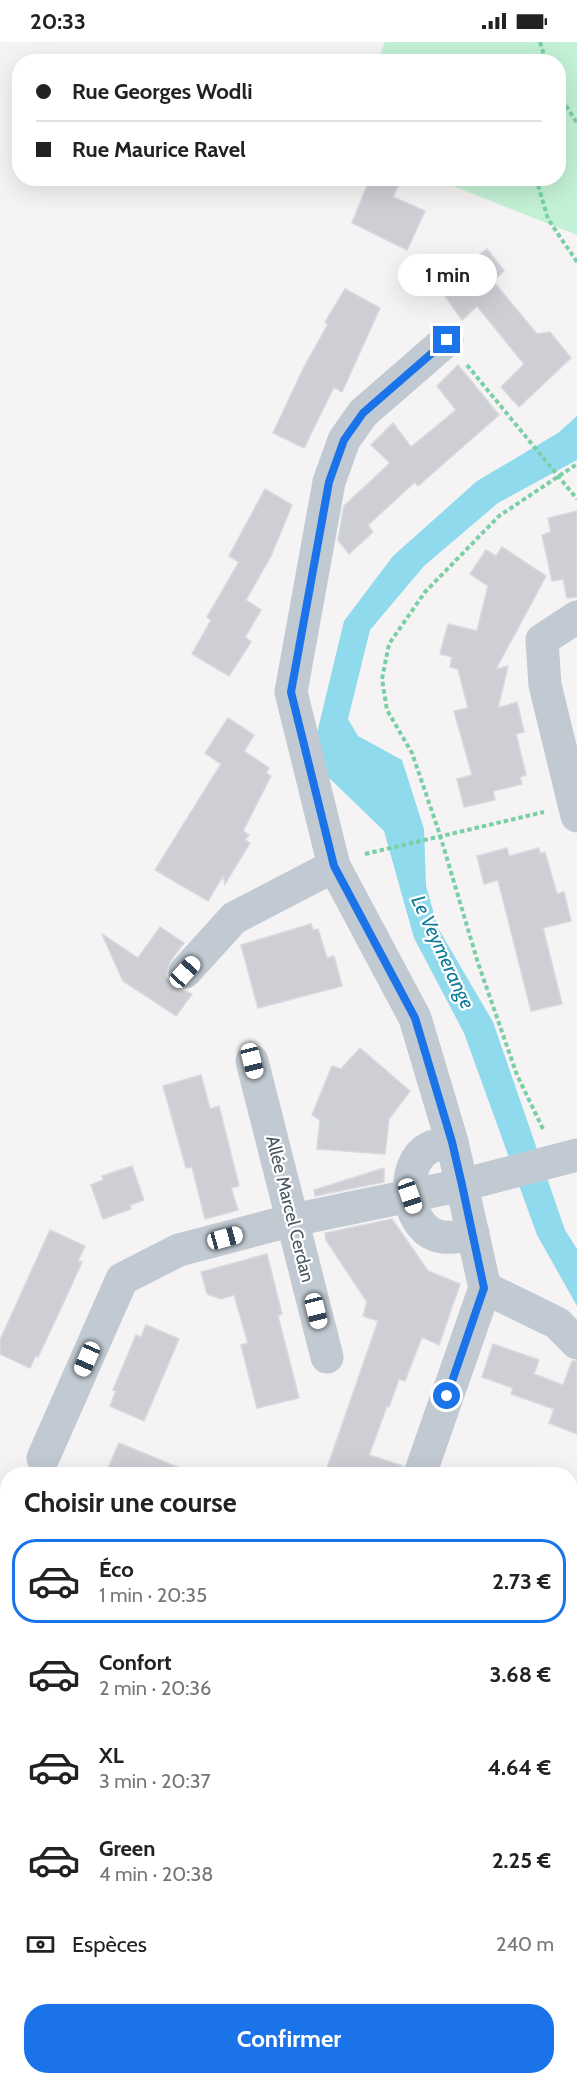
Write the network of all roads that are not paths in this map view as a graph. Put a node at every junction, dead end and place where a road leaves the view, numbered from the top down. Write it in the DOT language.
graph roads {
  1 [pos="447,340"];
  2 [pos="577,616"];
  3 [pos="576,808"];
  4 [pos="334,866"];
  5 [pos="185,972"];
  6 [pos="252,1061"];
  7 [pos="452,1142"];
  8 [pos="573,1156"];
  9 [pos="462,1185"];
  10 [pos="410,1196"];
  11 [pos="293,1220"];
  12 [pos="473,1233"];
  13 [pos="484,1288"];
  14 [pos="577,1343"];
  15 [pos="327,1357"];
  16 [pos="43,1458"];
  17 [pos="422,1467"];
  1 -- 4 [label="street"];
  2 -- 3 [label="street"];
  4 -- 5 [label="street"];
  4 -- 7 [label="street"];
  6 -- 11 [label="street, Allée Marcel Cerdan"];
  7 -- 9 [label="street"];
  7 -- 10 [label="street"];
  8 -- 9 [label="street"];
  9 -- 10 [label="street"];
  9 -- 12 [label="street"];
  10 -- 11 [label="street"];
  10 -- 12 [label="street"];
  11 -- 15 [label="street, Allée Marcel Cerdan"];
  11 -- 16 [label="street"];
  12 -- 13 [label="street"];
  13 -- 14 [label="street"];
  13 -- 17 [label="street"];
}
